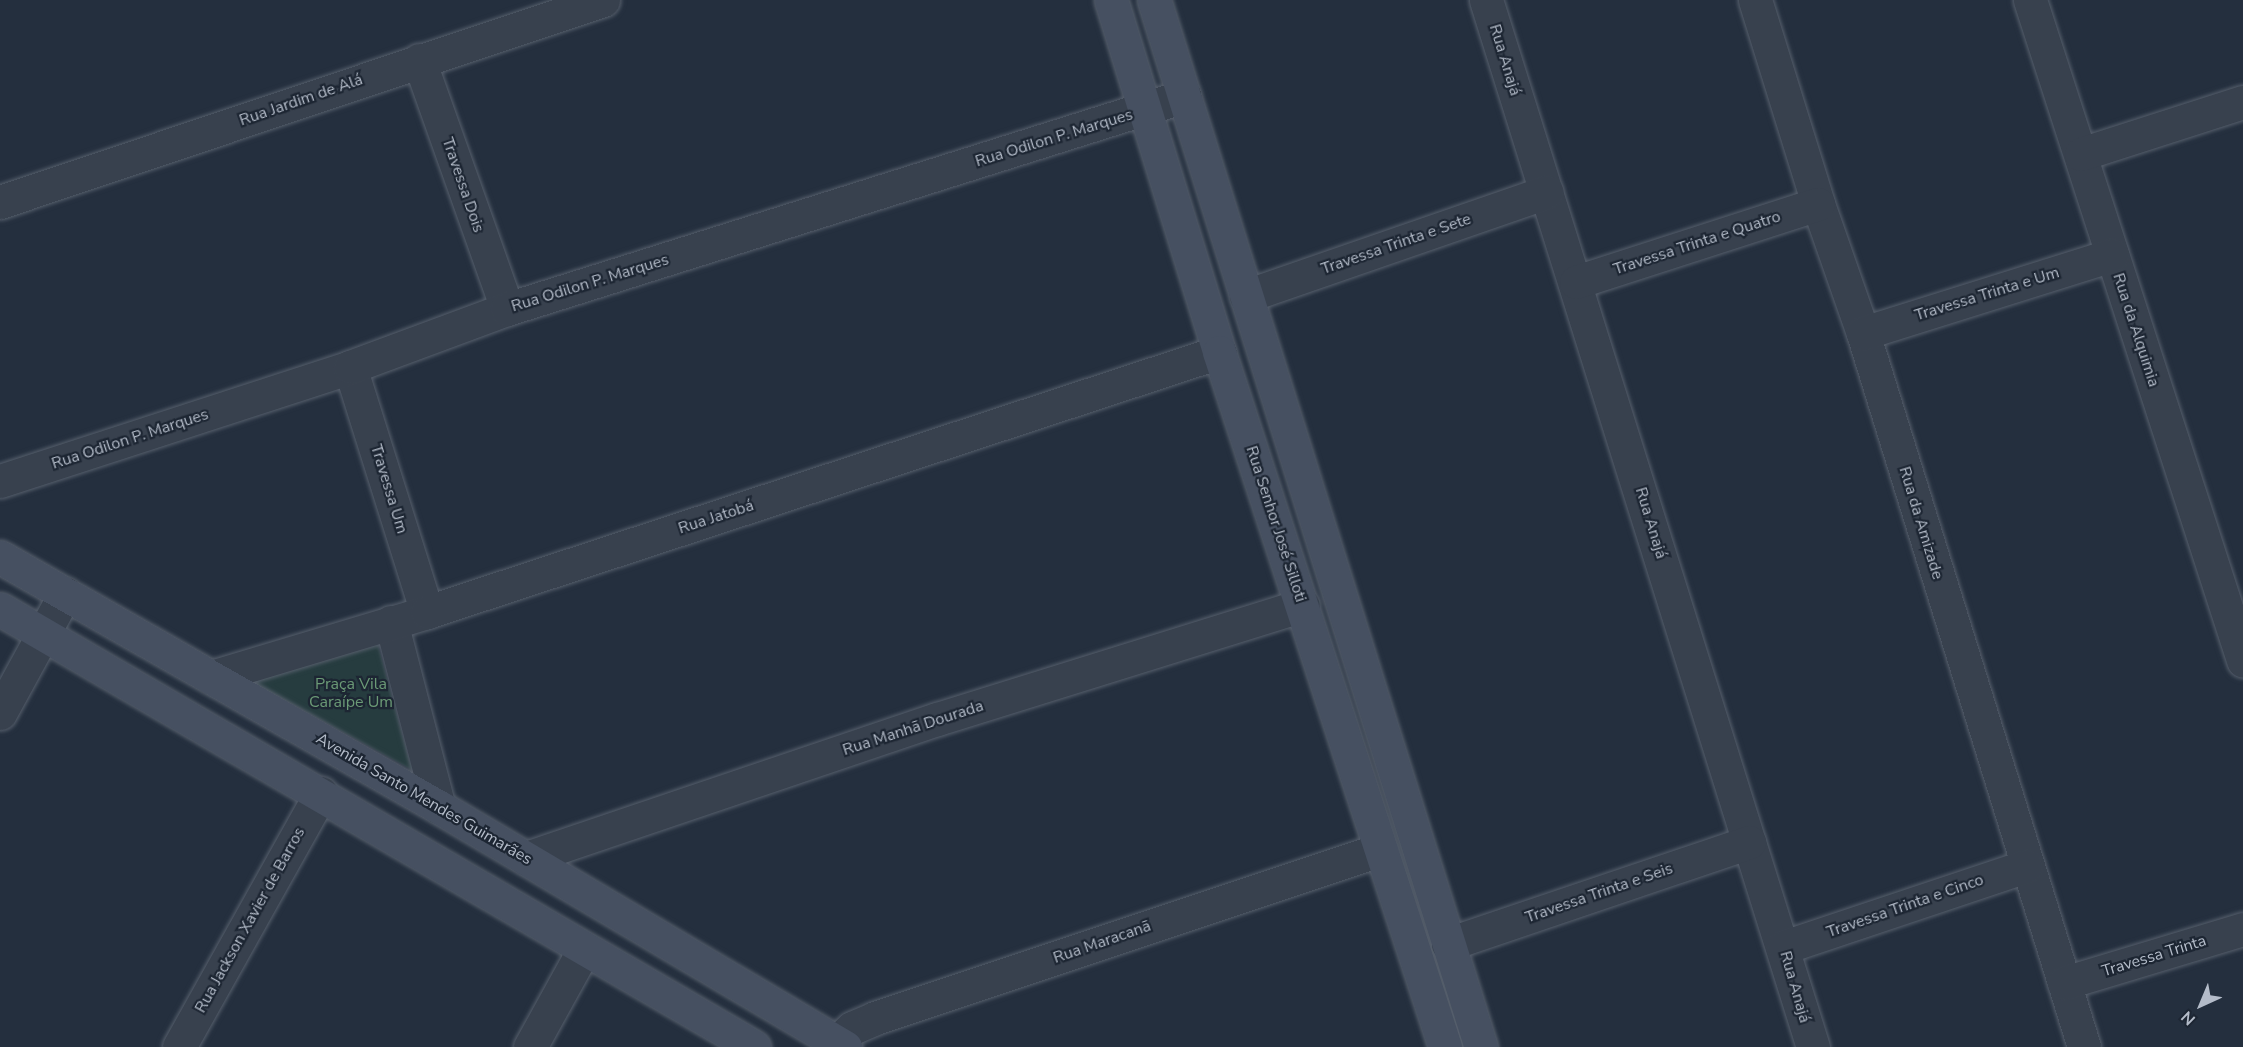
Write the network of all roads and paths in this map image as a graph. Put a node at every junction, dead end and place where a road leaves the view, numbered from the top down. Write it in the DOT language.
graph roads {
  1 [pos="603,0"];
  2 [pos="1111,0"];
  3 [pos="1154,0"];
  4 [pos="1486,0"];
  5 [pos="1755,0"];
  6 [pos="2030,0"];
  7 [pos="568,5"];
  8 [pos="419,60"];
  9 [pos="1184,96"];
  10 [pos="2243,102"];
  11 [pos="1146,109"];
  12 [pos="2081,154"];
  13 [pos="1546,192"];
  14 [pos="0,202"];
  15 [pos="1818,204"];
  16 [pos="2112,255"];
  17 [pos="1576,282"];
  18 [pos="1246,296"];
  19 [pos="507,309"];
  20 [pos="1863,333"];
  21 [pos="1219,352"];
  22 [pos="350,367"];
  23 [pos="0,482"];
  24 [pos="0,557"];
  25 [pos="65,594"];
  26 [pos="1303,605"];
  27 [pos="0,609"];
  28 [pos="427,612"];
  29 [pos="391,622"];
  30 [pos="41,633"];
  31 [pos="2243,660"];
  32 [pos="211,677"];
  33 [pos="0,712"];
  34 [pos="321,793"];
  35 [pos="439,807"];
  36 [pos="1749,842"];
  37 [pos="1378,850"];
  38 [pos="526,858"];
  39 [pos="2026,866"];
  40 [pos="2243,929"];
  41 [pos="1448,944"];
  42 [pos="1784,947"];
  43 [pos="584,949"];
  44 [pos="2064,984"];
  45 [pos="837,1045"];
  46 [pos="179,1047"];
  47 [pos="530,1047"];
  48 [pos="754,1047"];
  49 [pos="1445,1047"];
  50 [pos="1481,1047"];
  51 [pos="1813,1047"];
  52 [pos="2084,1047"];
  1 -- 7 [label="street, Rua Jardim de Alá"];
  2 -- 11 [label="street, Rua Senhor José Silloti"];
  3 -- 9 [label="street"];
  4 -- 13 [label="street, Rua Anajá"];
  5 -- 15 [label="street, Rua da Amizade"];
  6 -- 12 [label="street, Rua da Alquimia"];
  7 -- 8 [label="street, Rua Jardim de Alá"];
  8 -- 14 [label="street, Rua Jardim de Alá"];
  8 -- 19 [label="street, Travessa Dois"];
  9 -- 11 [label="street, Rua Odilon P. Marques"];
  9 -- 18 [label="street"];
  10 -- 12 [label="street"];
  11 -- 19 [label="street, Rua Odilon P. Marques"];
  11 -- 21 [label="street, Rua Senhor José Silloti"];
  12 -- 16 [label="street, Rua da Alquimia"];
  13 -- 17 [label="street, Rua Anajá"];
  13 -- 18 [label="street, Travessa Trinta e Sete"];
  15 -- 17 [label="street, Travessa Trinta e Quatro"];
  15 -- 20 [label="street, Rua da Amizade"];
  16 -- 20 [label="street, Travessa Trinta e Um"];
  16 -- 31 [label="street, Rua da Alquimia"];
  17 -- 36 [label="street, Rua Anajá"];
  18 -- 41 [label="street"];
  19 -- 22 [label="street, Rua Odilon P. Marques"];
  20 -- 39 [label="street, Rua da Amizade"];
  21 -- 26 [label="street, Rua Senhor José Silloti"];
  21 -- 28 [label="street, Rua Jatobá"];
  22 -- 23 [label="street, Rua Odilon P. Marques"];
  22 -- 28 [label="street, Travessa Um"];
  24 -- 25 [label="street, Avenida Santo Mendes Guimarães"];
  25 -- 30 [label="street"];
  25 -- 32 [label="street, Avenida Santo Mendes Guimarães"];
  26 -- 37 [label="street, Rua Senhor José Silloti"];
  26 -- 38 [label="street, Rua Manhã Dourada"];
  27 -- 30 [label="street"];
  28 -- 29 [label="street, Rua Jatobá"];
  29 -- 32 [label="street, Rua Jatobá"];
  29 -- 35 [label="street"];
  30 -- 33 [label="street"];
  30 -- 34 [label="street"];
  32 -- 35 [label="street, Avenida Santo Mendes Guimarães"];
  34 -- 43 [label="street"];
  34 -- 46 [label="street, Rua Jackson Xavier de Barros"];
  35 -- 38 [label="street, Avenida Santo Mendes Guimarães"];
  36 -- 41 [label="street, Travessa Trinta e Seis"];
  36 -- 42 [label="street, Rua Anajá"];
  37 -- 45 [label="street, Rua Maracanã"];
  37 -- 49 [label="street, Rua Senhor José Silloti"];
  38 -- 45 [label="street, Avenida Santo Mendes Guimarães"];
  39 -- 42 [label="street, Travessa Trinta e Cinco"];
  39 -- 44 [label="street, Rua da Amizade"];
  40 -- 44 [label="street, Travessa Trinta"];
  41 -- 50 [label="street"];
  42 -- 51 [label="street, Rua Anajá"];
  43 -- 47 [label="street"];
  43 -- 48 [label="street"];
  44 -- 52 [label="street, Rua da Amizade"];
}
